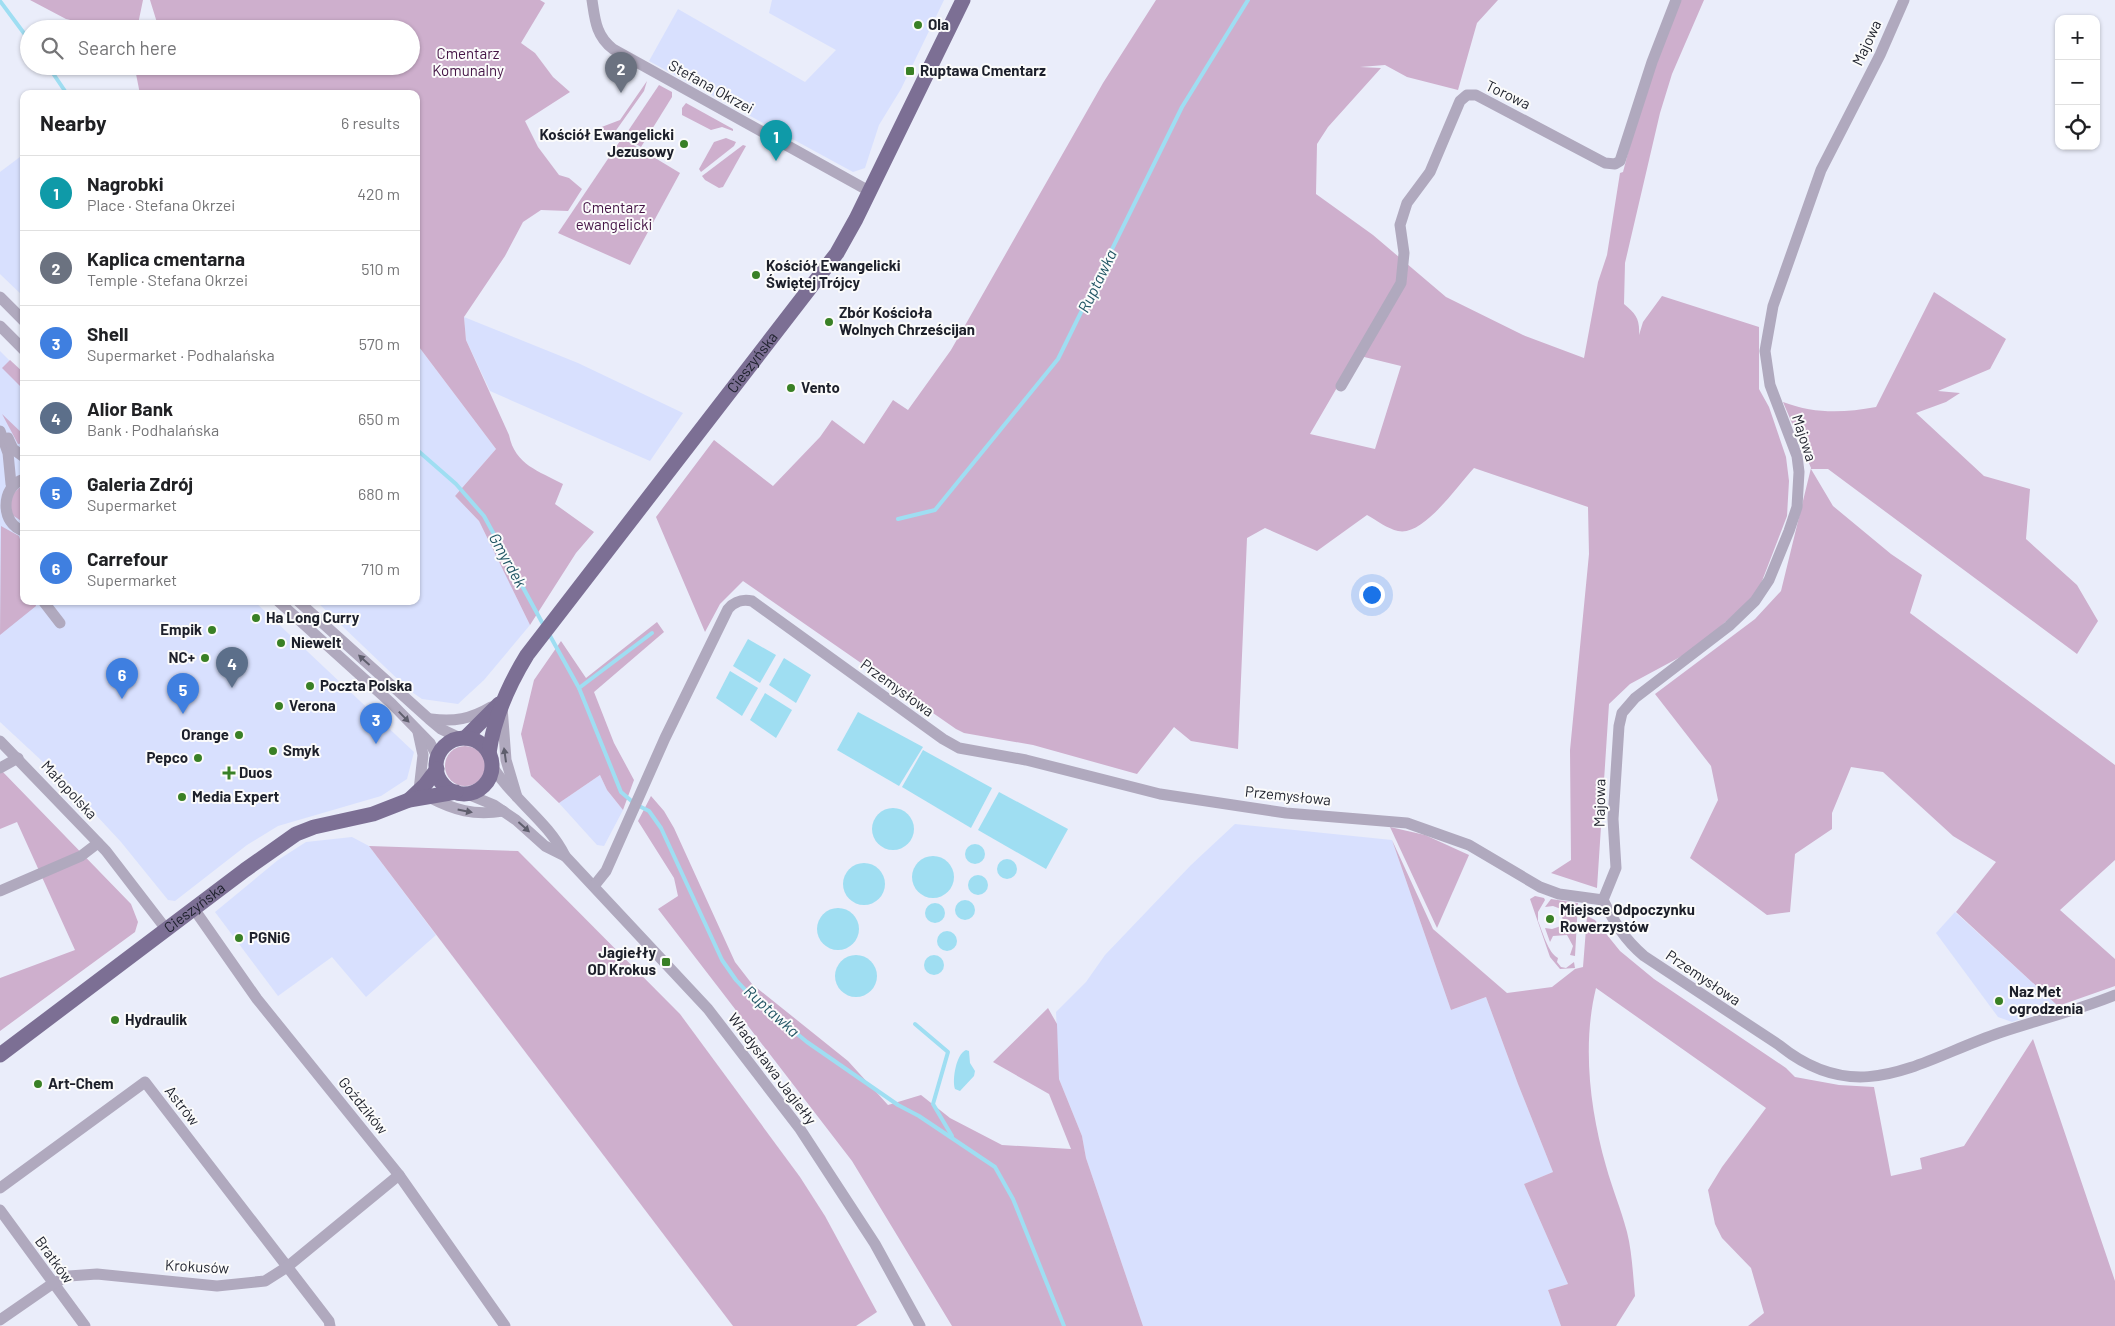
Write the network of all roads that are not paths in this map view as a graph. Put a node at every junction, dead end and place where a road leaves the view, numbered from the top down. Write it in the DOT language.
graph roads {
  1 [pos="592,0"];
  2 [pos="963,0"];
  3 [pos="1676,0"];
  4 [pos="1904,0"];
  5 [pos="869,191"];
  6 [pos="0,297"];
  7 [pos="20,317"];
  8 [pos="0,326"];
  9 [pos="20,346"];
  10 [pos="1342,386"];
  11 [pos="0,424"];
  12 [pos="0,432"];
  13 [pos="13,449"];
  14 [pos="20,454"];
  15 [pos="20,461"];
  16 [pos="20,481"];
  17 [pos="11,484"];
  18 [pos="1,504"];
  19 [pos="4,523"];
  20 [pos="20,532"];
  21 [pos="46,605"];
  22 [pos="282,605"];
  23 [pos="302,605"];
  24 [pos="60,623"];
  25 [pos="502,701"];
  26 [pos="429,719"];
  27 [pos="418,732"];
  28 [pos="463,738"];
  29 [pos="0,741"];
  30 [pos="18,758"];
  31 [pos="490,760"];
  32 [pos="437,764"];
  33 [pos="0,768"];
  34 [pos="461,792"];
  35 [pos="419,796"];
  36 [pos="518,800"];
  37 [pos="503,811"];
  38 [pos="98,843"];
  39 [pos="565,856"];
  40 [pos="594,886"];
  41 [pos="0,891"];
  42 [pos="1603,900"];
  43 [pos="194,909"];
  44 [pos="166,929"];
  45 [pos="2115,995"];
  46 [pos="0,1055"];
  47 [pos="399,1175"];
  48 [pos="0,1188"];
  49 [pos="0,1210"];
  50 [pos="287,1266"];
  51 [pos="52,1284"];
  52 [pos="0,1320"];
  53 [pos="85,1326"];
  54 [pos="330,1326"];
  55 [pos="505,1326"];
  56 [pos="920,1326"];
  1 -- 5 [label="street, Stefana Okrzei"];
  2 -- 5 [label="main road, Cieszyńska"];
  3 -- 10 [label="street, Torowa"];
  4 -- 42 [label="street, Majowa"];
  5 -- 25 [label="main road, Cieszyńska"];
  6 -- 7 [label="street"];
  8 -- 9 [label="street"];
  11 -- 13 [label="street"];
  12 -- 17 [label="street"];
  13 -- 14 [label="street"];
  13 -- 15 [label="street"];
  16 -- 17 [label="street"];
  17 -- 18 [label="street"];
  18 -- 19 [label="street"];
  19 -- 20 [label="street"];
  21 -- 24 [label="street"];
  22 -- 27 [label="street, one-way"];
  26 -- 23 [label="street, one-way"];
  25 -- 26 [label="street"];
  25 -- 28 [label="main road, Cieszyńska"];
  25 -- 31 [label="main road, Cieszyńska"];
  36 -- 25 [label="street, one-way"];
  26 -- 28 [label="street"];
  27 -- 32 [label="street"];
  27 -- 35 [label="street"];
  28 -- 31 [label="main road"];
  28 -- 32 [label="main road"];
  29 -- 30 [label="street, Małopolska"];
  30 -- 33 [label="street, Małopolska"];
  30 -- 38 [label="street, Małopolska"];
  31 -- 34 [label="main road"];
  31 -- 36 [label="street, Władysława Jagiełły"];
  32 -- 34 [label="main road"];
  32 -- 35 [label="main road, Cieszyńska"];
  34 -- 35 [label="main road, Cieszyńska"];
  34 -- 37 [label="street, Władysława Jagiełły"];
  35 -- 37 [label="street, one-way"];
  35 -- 43 [label="main road, Cieszyńska"];
  36 -- 39 [label="street, Władysława Jagiełły"];
  37 -- 39 [label="street, Władysława Jagiełły, one-way"];
  38 -- 41 [label="street, Małopolska"];
  38 -- 44 [label="street, Małopolska"];
  39 -- 40 [label="street, Władysława Jagiełły"];
  40 -- 42 [label="street, Przemysłowa"];
  40 -- 56 [label="street, Władysława Jagiełły"];
  42 -- 45 [label="street, Przemysłowa"];
  43 -- 44 [label="main road, Cieszyńska"];
  43 -- 47 [label="street, Goździków"];
  44 -- 46 [label="main road, Cieszyńska"];
  47 -- 50 [label="street, Krokusów"];
  47 -- 55 [label="street, Goździków"];
  48 -- 50 [label="street, Astrów"];
  49 -- 51 [label="street, Bratków"];
  50 -- 51 [label="street, Krokusów"];
  50 -- 54 [label="street"];
  51 -- 52 [label="street, Krokusów"];
  51 -- 53 [label="street, Bratków"];
}
